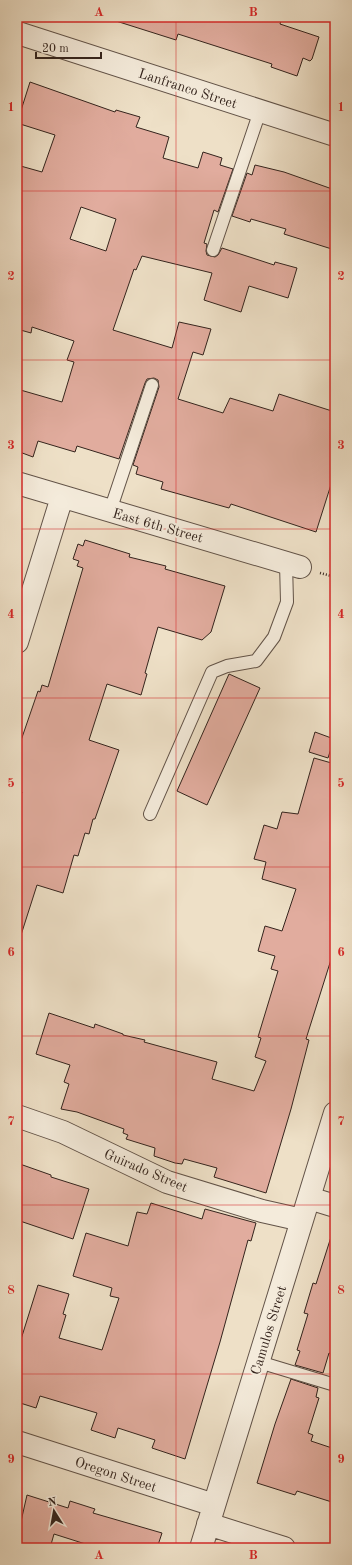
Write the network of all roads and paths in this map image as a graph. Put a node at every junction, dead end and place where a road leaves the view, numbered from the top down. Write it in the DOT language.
graph roads {
  1 [pos="20,29"];
  2 [pos="260,111"];
  3 [pos="335,136"];
  4 [pos="213,250"];
  5 [pos="152,385"];
  6 [pos="17,483"];
  7 [pos="62,497"];
  8 [pos="110,511"];
  9 [pos="293,565"];
  10 [pos="17,642"];
  11 [pos="150,814"];
  12 [pos="335,1113"];
  13 [pos="17,1116"];
  14 [pos="309,1198"];
  15 [pos="335,1206"];
  16 [pos="302,1220"];
  17 [pos="258,1362"];
  18 [pos="335,1385"];
  19 [pos="17,1444"];
  20 [pos="211,1515"];
  21 [pos="201,1548"];
  22 [pos="284,1548"];
  1 -- 2 [label="street, Lanfranco Street"];
  2 -- 3 [label="street, Lanfranco Street"];
  2 -- 4 [label="lane"];
  5 -- 8 [label="lane"];
  6 -- 7 [label="street, East 6th Street"];
  7 -- 8 [label="street, East 6th Street"];
  7 -- 10 [label="street"];
  8 -- 9 [label="street, East 6th Street"];
  9 -- 11 [label="lane"];
  12 -- 14 [label="street, Camulos Street"];
  13 -- 16 [label="street, Guirado Street"];
  14 -- 15 [label="street"];
  14 -- 16 [label="street, Camulos Street"];
  16 -- 17 [label="street, Camulos Street"];
  17 -- 18 [label="lane"];
  17 -- 20 [label="street, Camulos Street"];
  19 -- 20 [label="street, Oregon Street"];
  20 -- 21 [label="street, Camulos Street"];
  20 -- 22 [label="street, Oregon Street"];
}
